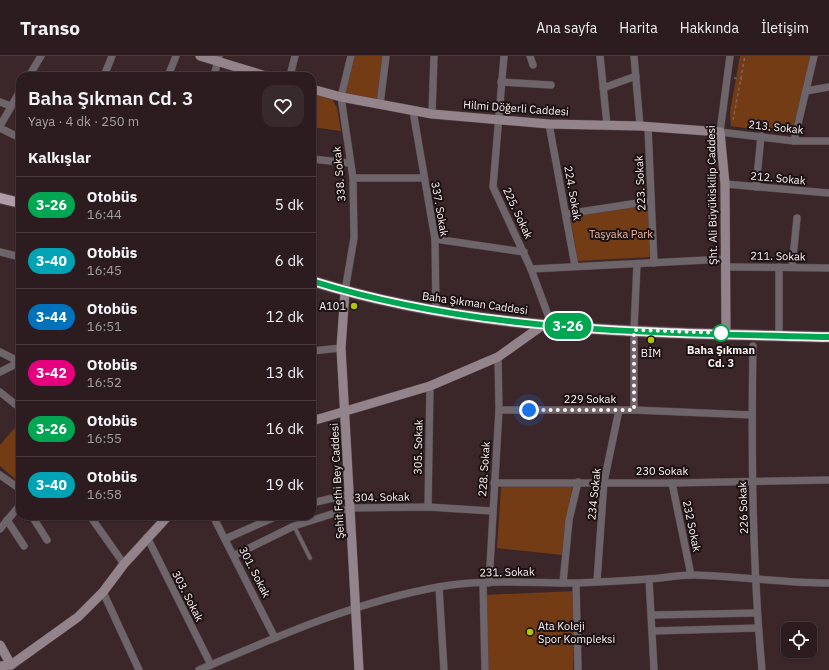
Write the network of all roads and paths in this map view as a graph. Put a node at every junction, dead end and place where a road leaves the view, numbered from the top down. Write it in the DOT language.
graph roads {
  1 [pos="41,56"];
  2 [pos="112,56"];
  3 [pos="176,56"];
  4 [pos="200,56"];
  5 [pos="295,56"];
  6 [pos="351,56"];
  7 [pos="386,56"];
  8 [pos="434,56"];
  9 [pos="504,56"];
  10 [pos="530,56"];
  11 [pos="600,56"];
  12 [pos="634,56"];
  13 [pos="730,56"];
  14 [pos="745,56"];
  15 [pos="814,56"];
  16 [pos="218,58"];
  17 [pos="533,64"];
  18 [pos="31,72"];
  19 [pos="106,72"];
  20 [pos="170,72"];
  21 [pos="215,72"];
  22 [pos="255,72"];
  23 [pos="291,72"];
  24 [pos="636,76"];
  25 [pos="501,82"];
  26 [pos="551,85"];
  27 [pos="829,87"];
  28 [pos="603,88"];
  29 [pos="316,90"];
  30 [pos="806,91"];
  31 [pos="341,97"];
  32 [pos="16,98"];
  33 [pos="0,102"];
  34 [pos="380,104"];
  35 [pos="11,106"];
  36 [pos="413,111"];
  37 [pos="432,114"];
  38 [pos="499,120"];
  39 [pos="733,120"];
  40 [pos="549,124"];
  41 [pos="607,125"];
  42 [pos="644,126"];
  43 [pos="0,127"];
  44 [pos="720,132"];
  45 [pos="16,136"];
  46 [pos="761,136"];
  47 [pos="794,141"];
  48 [pos="829,141"];
  49 [pos="316,159"];
  50 [pos="350,163"];
  51 [pos="353,178"];
  52 [pos="424,178"];
  53 [pos="725,184"];
  54 [pos="756,187"];
  55 [pos="829,193"];
  56 [pos="0,198"];
  57 [pos="651,201"];
  58 [pos="16,202"];
  59 [pos="566,214"];
  60 [pos="797,218"];
  61 [pos="435,239"];
  62 [pos="0,252"];
  63 [pos="524,252"];
  64 [pos="16,256"];
  65 [pos="654,262"];
  66 [pos="726,263"];
  67 [pos="637,264"];
  68 [pos="575,266"];
  69 [pos="778,267"];
  70 [pos="792,267"];
  71 [pos="829,268"];
  72 [pos="531,269"];
  73 [pos="316,282"];
  74 [pos="345,291"];
  75 [pos="436,311"];
  76 [pos="547,325"];
  77 [pos="634,330"];
  78 [pos="726,333"];
  79 [pos="779,335"];
  80 [pos="829,337"];
  81 [pos="753,346"];
  82 [pos="341,348"];
  83 [pos="316,351"];
  84 [pos="0,352"];
  85 [pos="498,357"];
  86 [pos="16,360"];
  87 [pos="16,364"];
  88 [pos="0,372"];
  89 [pos="430,386"];
  90 [pos="0,392"];
  91 [pos="16,405"];
  92 [pos="500,410"];
  93 [pos="619,410"];
  94 [pos="634,410"];
  95 [pos="346,411"];
  96 [pos="752,415"];
  97 [pos="316,420"];
  98 [pos="0,475"];
  99 [pos="829,480"];
  100 [pos="753,481"];
  101 [pos="578,482"];
  102 [pos="604,482"];
  103 [pos="494,483"];
  104 [pos="672,483"];
  105 [pos="16,486"];
  106 [pos="350,494"];
  107 [pos="316,502"];
  108 [pos="428,507"];
  109 [pos="351,508"];
  110 [pos="16,510"];
  111 [pos="492,511"];
  112 [pos="316,519"];
  113 [pos="7,520"];
  114 [pos="34,520"];
  115 [pos="93,520"];
  116 [pos="164,520"];
  117 [pos="215,520"];
  118 [pos="264,520"];
  119 [pos="313,520"];
  120 [pos="294,526"];
  121 [pos="0,529"];
  122 [pos="147,538"];
  123 [pos="225,539"];
  124 [pos="47,540"];
  125 [pos="24,546"];
  126 [pos="234,555"];
  127 [pos="310,558"];
  128 [pos="124,564"];
  129 [pos="691,575"];
  130 [pos="756,578"];
  131 [pos="649,579"];
  132 [pos="597,581"];
  133 [pos="486,583"];
  134 [pos="563,583"];
  135 [pos="576,583"];
  136 [pos="829,583"];
  137 [pos="439,587"];
  138 [pos="103,592"];
  139 [pos="356,609"];
  140 [pos="757,613"];
  141 [pos="652,615"];
  142 [pos="758,628"];
  143 [pos="653,631"];
  144 [pos="275,638"];
  145 [pos="0,645"];
  146 [pos="212,665"];
  147 [pos="0,666"];
  148 [pos="12,668"];
  149 [pos="139,670"];
  150 [pos="199,670"];
  151 [pos="359,670"];
  152 [pos="444,670"];
  153 [pos="485,670"];
  154 [pos="578,670"];
  155 [pos="654,670"];
  156 [pos="762,670"];
  1 -- 18 [label="street"];
  2 -- 19 [label="street"];
  3 -- 20 [label="street"];
  4 -- 16 [label="street"];
  5 -- 23 [label="street"];
  6 -- 31 [label="street, 338. Sokak"];
  7 -- 34 [label="street"];
  8 -- 37 [label="street"];
  9 -- 25 [label="street, 225. Sokak"];
  10 -- 17 [label="street"];
  11 -- 28 [label="street"];
  12 -- 24 [label="street, 223. Sokak"];
  13 -- 44 [label="street, Şht. Ali Büyükiskilip Caddesi"];
  14 -- 39 [label="path"];
  15 -- 30 [label="street"];
  16 -- 21 [label="street"];
  16 -- 22 [label="street"];
  24 -- 28 [label="street"];
  24 -- 42 [label="street, 223. Sokak"];
  25 -- 26 [label="street"];
  25 -- 38 [label="street, 225. Sokak"];
  27 -- 30 [label="street"];
  28 -- 41 [label="street"];
  29 -- 31 [label="street, Hilmi Döğerli Caddesi"];
  30 -- 47 [label="street"];
  31 -- 34 [label="street, Hilmi Döğerli Caddesi"];
  31 -- 50 [label="street, 338. Sokak"];
  32 -- 35 [label="street"];
  33 -- 35 [label="street"];
  34 -- 36 [label="street, Hilmi Döğerli Caddesi"];
  35 -- 43 [label="street"];
  36 -- 37 [label="street, Hilmi Döğerli Caddesi"];
  36 -- 52 [label="street, 337. Sokak"];
  37 -- 38 [label="street, Hilmi Döğerli Caddesi"];
  38 -- 40 [label="street, Hilmi Döğerli Caddesi"];
  38 -- 63 [label="street, 225. Sokak"];
  40 -- 41 [label="street, Hilmi Döğerli Caddesi"];
  40 -- 59 [label="street, 224. Sokak"];
  41 -- 42 [label="street, Hilmi Döğerli Caddesi"];
  42 -- 44 [label="street, Hilmi Döğerli Caddesi"];
  42 -- 57 [label="street, 223. Sokak"];
  43 -- 45 [label="street"];
  44 -- 46 [label="street, 213. Sokak"];
  44 -- 53 [label="street, Şht. Ali Büyükiskilip Caddesi"];
  46 -- 47 [label="street, 213. Sokak"];
  46 -- 54 [label="street"];
  47 -- 48 [label="street, 213. Sokak"];
  49 -- 50 [label="street"];
  50 -- 51 [label="street, 338. Sokak"];
  51 -- 52 [label="street"];
  51 -- 74 [label="street, 338. Sokak"];
  52 -- 61 [label="street, 337. Sokak"];
  53 -- 54 [label="street, 212. Sokak"];
  53 -- 66 [label="street, Şht. Ali Büyükiskilip Caddesi"];
  54 -- 55 [label="street, 212. Sokak"];
  56 -- 58 [label="main road"];
  57 -- 59 [label="street"];
  57 -- 65 [label="street, 223. Sokak"];
  59 -- 68 [label="street, 224. Sokak"];
  60 -- 70 [label="street"];
  61 -- 63 [label="street"];
  61 -- 75 [label="street, 337. Sokak"];
  62 -- 64 [label="street"];
  63 -- 72 [label="street, 225. Sokak"];
  65 -- 66 [label="street, 211. Sokak"];
  65 -- 67 [label="street, 211. Sokak"];
  66 -- 69 [label="street, 211. Sokak"];
  66 -- 78 [label="street, Şht. Ali Büyükiskilip Caddesi"];
  67 -- 68 [label="street, 211. Sokak"];
  67 -- 77 [label="street"];
  68 -- 72 [label="street, 211. Sokak"];
  69 -- 70 [label="street, 211. Sokak"];
  69 -- 79 [label="street"];
  70 -- 71 [label="street, 211. Sokak"];
  72 -- 76 [label="street, 225. Sokak"];
  73 -- 74 [label="main road, Baha Şıkman Caddesi"];
  74 -- 75 [label="main road, Baha Şıkman Caddesi"];
  74 -- 82 [label="street, Şehit Fethi Bey Caddesi"];
  75 -- 76 [label="main road, Baha Şıkman Caddesi"];
  76 -- 77 [label="main road, Baha Şıkman Caddesi"];
  76 -- 85 [label="street"];
  77 -- 78 [label="main road, Baha Şıkman Caddesi"];
  77 -- 94 [label="street"];
  78 -- 79 [label="main road, Baha Şıkman Caddesi"];
  79 -- 80 [label="main road, Baha Şıkman Caddesi"];
  81 -- 96 [label="street, 226 Sokak"];
  82 -- 83 [label="street"];
  82 -- 95 [label="street, Şehit Fethi Bey Caddesi"];
  84 -- 86 [label="street"];
  85 -- 89 [label="street"];
  85 -- 92 [label="street, 228. Sokak"];
  87 -- 88 [label="street"];
  89 -- 95 [label="street"];
  89 -- 108 [label="street, 305. Sokak"];
  90 -- 91 [label="street"];
  92 -- 93 [label="street, 229 Sokak"];
  92 -- 103 [label="street, 228. Sokak"];
  93 -- 94 [label="street, 229 Sokak"];
  93 -- 102 [label="street, 234 Sokak"];
  94 -- 96 [label="street, 229 Sokak"];
  95 -- 97 [label="street"];
  95 -- 106 [label="street, Şehit Fethi Bey Caddesi"];
  96 -- 100 [label="street, 226 Sokak"];
  98 -- 105 [label="street"];
  99 -- 100 [label="street, 230 Sokak"];
  100 -- 104 [label="street, 230 Sokak"];
  100 -- 130 [label="street, 226 Sokak"];
  101 -- 102 [label="street, 230 Sokak"];
  101 -- 103 [label="street, 230 Sokak"];
  101 -- 134 [label="street"];
  102 -- 104 [label="street, 230 Sokak"];
  102 -- 132 [label="street, 234 Sokak"];
  103 -- 111 [label="street, 228. Sokak"];
  104 -- 129 [label="street, 232 Sokak"];
  106 -- 107 [label="street"];
  106 -- 109 [label="street, Şehit Fethi Bey Caddesi"];
  108 -- 109 [label="street, 304. Sokak"];
  108 -- 111 [label="street, 304. Sokak"];
  109 -- 112 [label="street, 304. Sokak"];
  109 -- 139 [label="street, Şehit Fethi Bey Caddesi"];
  110 -- 113 [label="street"];
  111 -- 133 [label="street, 228. Sokak"];
  113 -- 121 [label="street"];
  113 -- 125 [label="street"];
  114 -- 124 [label="street"];
  115 -- 128 [label="street"];
  116 -- 122 [label="street"];
  117 -- 123 [label="street, 301. Sokak"];
  118 -- 123 [label="street"];
  119 -- 120 [label="street, 304. Sokak"];
  120 -- 126 [label="street, 304. Sokak"];
  120 -- 127 [label="lane"];
  122 -- 128 [label="street"];
  122 -- 146 [label="street, 303. Sokak"];
  123 -- 126 [label="street, 301. Sokak"];
  126 -- 144 [label="street, 301. Sokak"];
  128 -- 138 [label="street"];
  129 -- 130 [label="street, 231. Sokak"];
  129 -- 131 [label="street, 231. Sokak"];
  130 -- 136 [label="street, 231. Sokak"];
  130 -- 140 [label="street, 226 Sokak"];
  131 -- 132 [label="street, 231. Sokak"];
  131 -- 141 [label="street"];
  132 -- 135 [label="street, 231. Sokak"];
  133 -- 134 [label="street, 231. Sokak"];
  133 -- 137 [label="street, 231. Sokak"];
  133 -- 153 [label="street, 228. Sokak"];
  134 -- 135 [label="street, 231. Sokak"];
  135 -- 154 [label="street"];
  137 -- 139 [label="street, 231. Sokak"];
  137 -- 152 [label="street"];
  138 -- 148 [label="street"];
  138 -- 149 [label="street"];
  139 -- 144 [label="street, 231. Sokak"];
  139 -- 151 [label="street, Şehit Fethi Bey Caddesi"];
  140 -- 141 [label="street"];
  140 -- 142 [label="street, 226 Sokak"];
  141 -- 143 [label="street"];
  142 -- 143 [label="street"];
  142 -- 156 [label="street, 226 Sokak"];
  143 -- 155 [label="street"];
  144 -- 146 [label="street, 231. Sokak"];
  145 -- 148 [label="street"];
  146 -- 150 [label="street, 231. Sokak"];
  147 -- 148 [label="street"];
}
